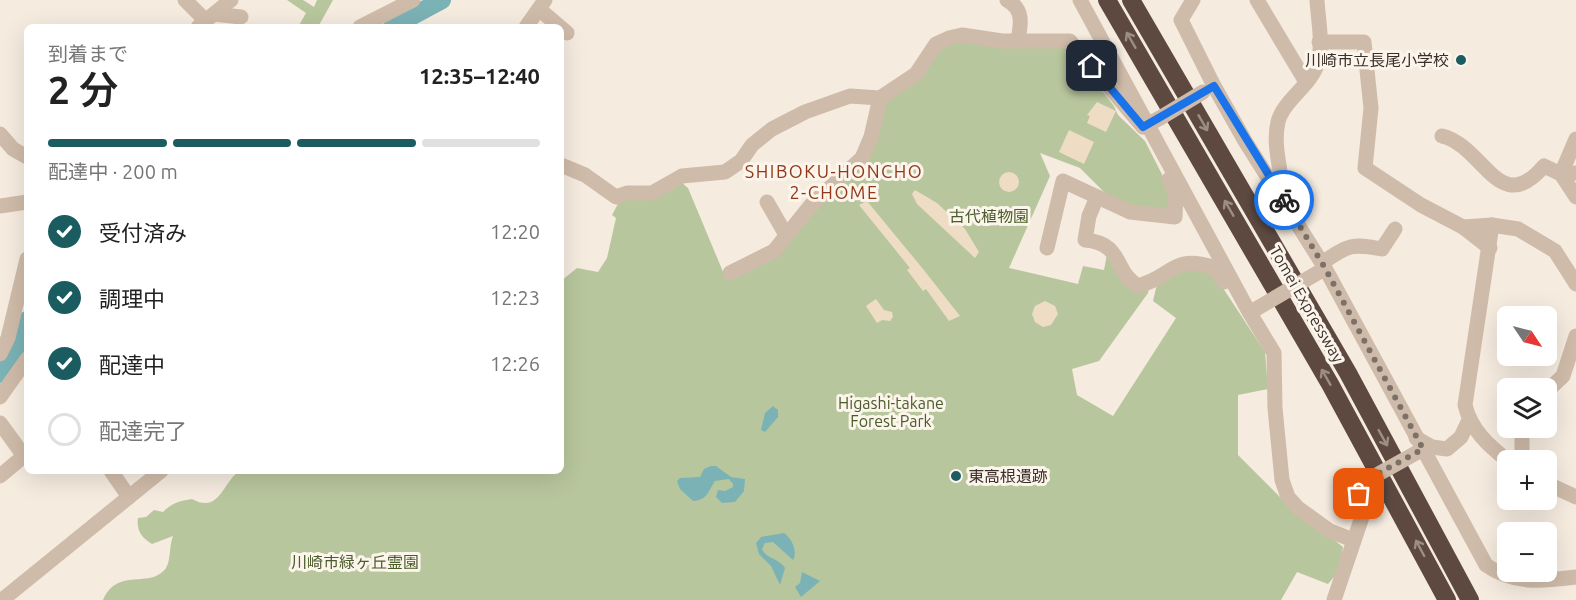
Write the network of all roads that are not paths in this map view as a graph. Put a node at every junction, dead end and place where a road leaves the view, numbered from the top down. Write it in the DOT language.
graph roads {
  1 [pos="185,0"];
  2 [pos="231,0"];
  3 [pos="413,0"];
  4 [pos="1007,0"];
  5 [pos="1080,0"];
  6 [pos="1107,0"];
  7 [pos="1131,0"];
  8 [pos="1193,0"];
  9 [pos="1257,0"];
  10 [pos="1317,0"];
  11 [pos="542,4"];
  12 [pos="241,18"];
  13 [pos="206,20"];
  14 [pos="366,24"];
  15 [pos="528,24"];
  16 [pos="559,24"];
  17 [pos="564,30"];
  18 [pos="567,33"];
  19 [pos="1018,40"];
  20 [pos="1319,42"];
  21 [pos="1306,82"];
  22 [pos="1208,89"];
  23 [pos="880,98"];
  24 [pos="1154,122"];
  25 [pos="0,134"];
  26 [pos="1442,136"];
  27 [pos="1576,139"];
  28 [pos="24,155"];
  29 [pos="564,166"];
  30 [pos="1569,174"];
  31 [pos="1281,196"];
  32 [pos="1097,197"];
  33 [pos="1576,197"];
  34 [pos="24,202"];
  35 [pos="767,202"];
  36 [pos="0,206"];
  37 [pos="1492,225"];
  38 [pos="1463,227"];
  39 [pos="1395,229"];
  40 [pos="786,235"];
  41 [pos="1047,248"];
  42 [pos="1490,248"];
  43 [pos="1322,268"];
  44 [pos="24,271"];
  45 [pos="730,273"];
  46 [pos="1576,284"];
  47 [pos="1251,311"];
  48 [pos="1576,336"];
  49 [pos="0,354"];
  50 [pos="24,363"];
  51 [pos="1557,382"];
  52 [pos="0,397"];
  53 [pos="1469,420"];
  54 [pos="0,423"];
  55 [pos="1418,447"];
  56 [pos="1497,452"];
  57 [pos="113,474"];
  58 [pos="157,474"];
  59 [pos="0,476"];
  60 [pos="1557,488"];
  61 [pos="129,497"];
  62 [pos="1576,497"];
  63 [pos="1353,540"];
  64 [pos="1576,577"];
  65 [pos="2,600"];
  66 [pos="1334,600"];
  67 [pos="1447,600"];
  68 [pos="1470,600"];
  1 -- 13 [label="street"];
  2 -- 13 [label="street"];
  3 -- 14 [label="street"];
  4 -- 19 [label="street"];
  5 -- 24 [label="street"];
  67 -- 6 [label="highway, Tomei Expressway, one-way"];
  7 -- 68 [label="highway, Tomei Expressway, one-way"];
  8 -- 22 [label="street"];
  9 -- 21 [label="street"];
  10 -- 20 [label="street"];
  11 -- 15 [label="street"];
  11 -- 16 [label="street"];
  12 -- 13 [label="street"];
  17 -- 18 [label="street"];
  19 -- 23 [label="street"];
  19 -- 24 [label="street"];
  20 -- 21 [label="street"];
  20 -- 38 [label="street"];
  21 -- 31 [label="street"];
  22 -- 24 [label="street, bridge"];
  22 -- 31 [label="street"];
  23 -- 29 [label="street"];
  23 -- 40 [label="street"];
  24 -- 32 [label="street"];
  24 -- 47 [label="street"];
  25 -- 28 [label="street"];
  26 -- 30 [label="street"];
  27 -- 30 [label="street"];
  30 -- 33 [label="street"];
  31 -- 43 [label="street"];
  32 -- 41 [label="street"];
  32 -- 47 [label="street"];
  34 -- 36 [label="street"];
  35 -- 40 [label="street"];
  37 -- 38 [label="street"];
  37 -- 42 [label="street"];
  37 -- 46 [label="street"];
  38 -- 42 [label="street"];
  39 -- 43 [label="street"];
  40 -- 45 [label="street"];
  42 -- 53 [label="street"];
  43 -- 47 [label="street, bridge"];
  43 -- 55 [label="street"];
  44 -- 49 [label="street"];
  47 -- 63 [label="street"];
  48 -- 51 [label="street"];
  50 -- 52 [label="street"];
  53 -- 55 [label="street"];
  53 -- 56 [label="street"];
  54 -- 59 [label="street"];
  55 -- 63 [label="street, bridge"];
  55 -- 64 [label="street"];
  57 -- 61 [label="street"];
  58 -- 61 [label="street"];
  60 -- 62 [label="street"];
  61 -- 65 [label="street"];
  63 -- 66 [label="street"];
}
